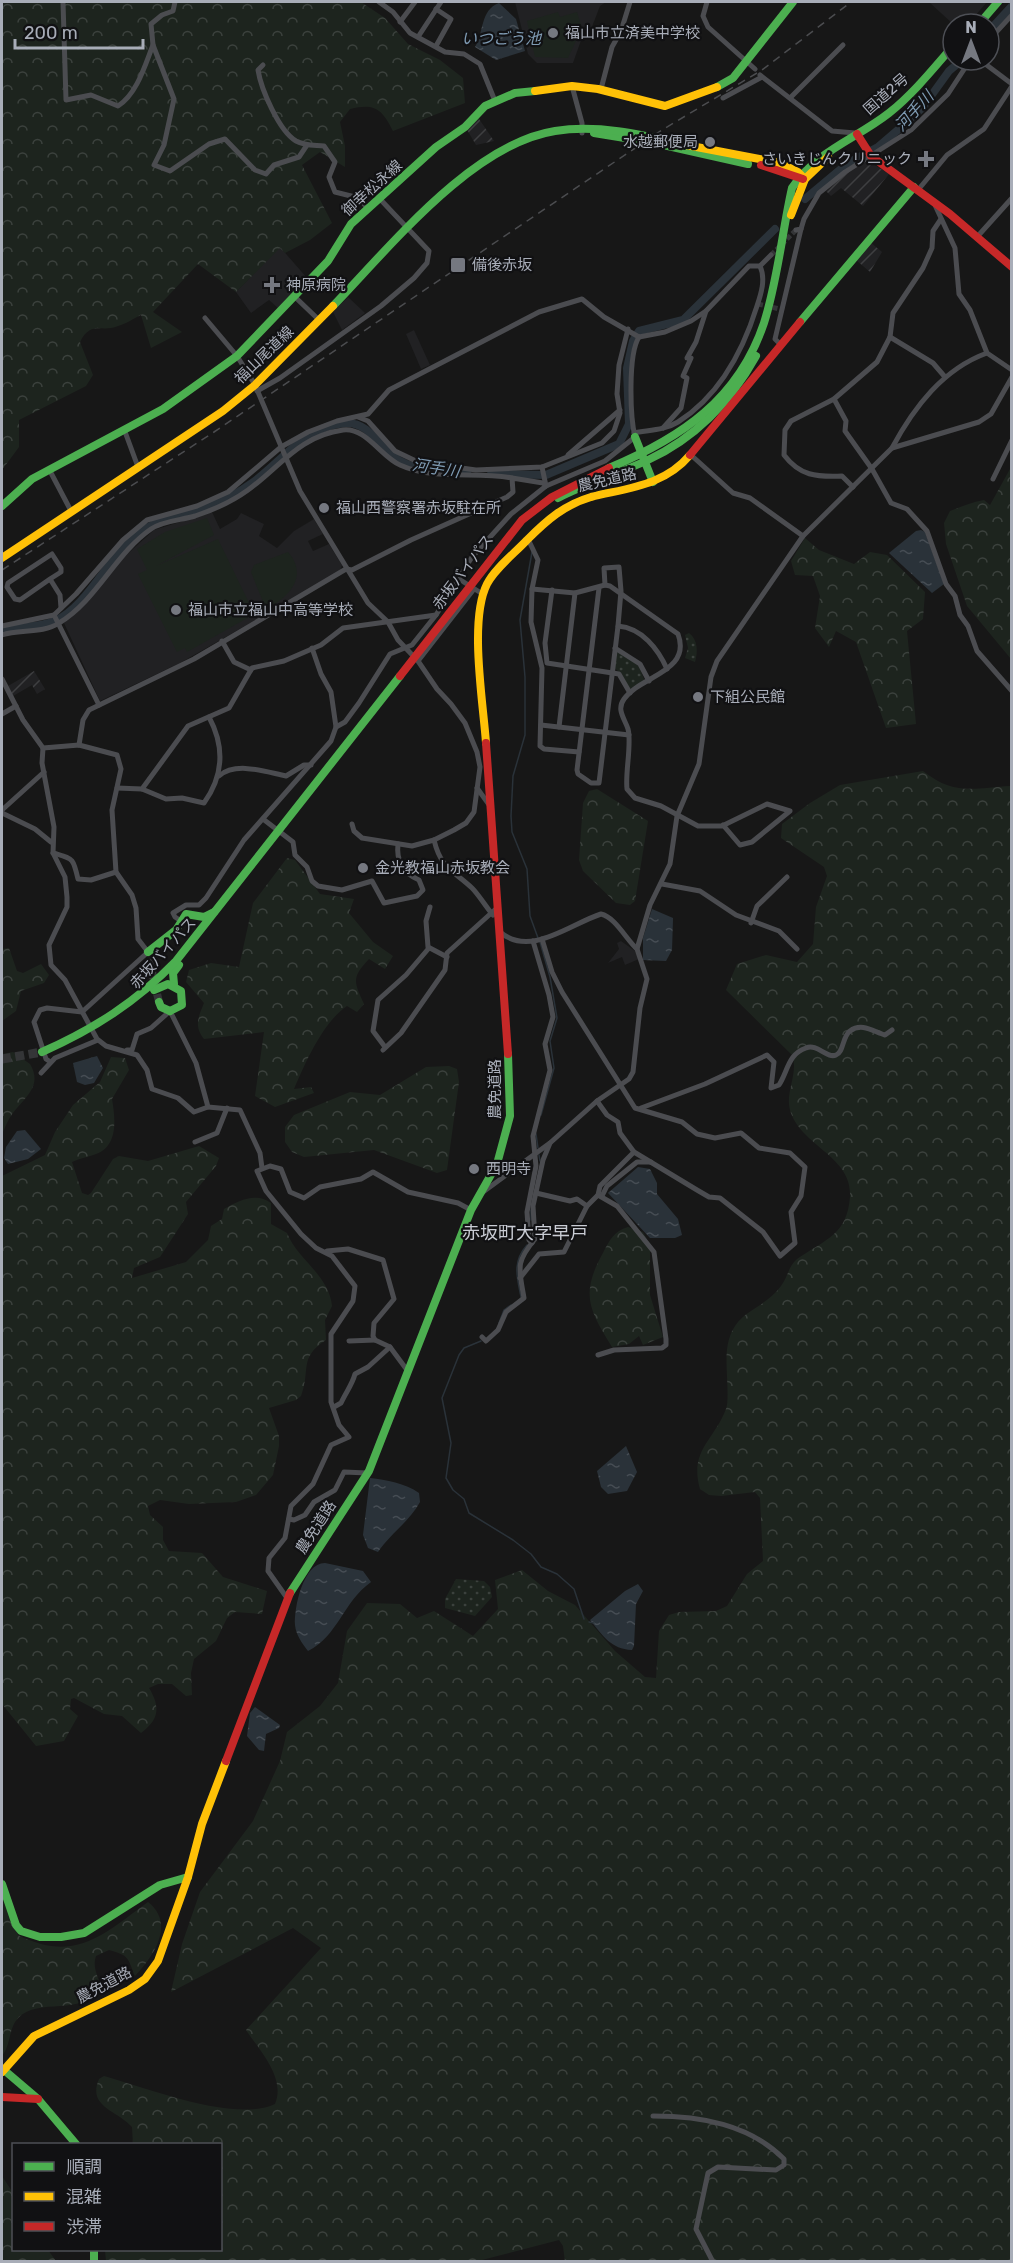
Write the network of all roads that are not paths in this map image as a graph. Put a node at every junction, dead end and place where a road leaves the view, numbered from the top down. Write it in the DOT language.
graph roads {
  1 [pos="63,2"];
  2 [pos="175,2"];
  3 [pos="379,2"];
  4 [pos="415,2"];
  5 [pos="441,2"];
  6 [pos="630,2"];
  7 [pos="707,2"];
  8 [pos="793,2"];
  9 [pos="436,9"];
  10 [pos="1011,15"];
  11 [pos="400,22"];
  12 [pos="1001,26"];
  13 [pos="418,37"];
  14 [pos="153,45"];
  15 [pos="843,45"];
  16 [pos="436,46"];
  17 [pos="941,59"];
  18 [pos="745,61"];
  19 [pos="263,65"];
  20 [pos="941,66"];
  21 [pos="755,69"];
  22 [pos="962,72"];
  23 [pos="995,72"];
  24 [pos="1011,85"];
  25 [pos="572,86"];
  26 [pos="601,89"];
  27 [pos="791,97"];
  28 [pos="723,98"];
  29 [pos="495,101"];
  30 [pos="582,131"];
  31 [pos="858,136"];
  32 [pos="307,145"];
  33 [pos="871,156"];
  34 [pos="801,177"];
  35 [pos="916,188"];
  36 [pos="379,198"];
  37 [pos="1011,198"];
  38 [pos="934,203"];
  39 [pos="368,208"];
  40 [pos="941,219"];
  41 [pos="410,229"];
  42 [pos="977,237"];
  43 [pos="771,255"];
  44 [pos="760,266"];
  45 [pos="1011,267"];
  46 [pos="294,296"];
  47 [pos="706,311"];
  48 [pos="205,318"];
  49 [pos="320,320"];
  50 [pos="629,330"];
  51 [pos="639,337"];
  52 [pos="890,337"];
  53 [pos="781,345"];
  54 [pos="987,353"];
  55 [pos="237,356"];
  56 [pos="1011,370"];
  57 [pos="945,377"];
  58 [pos="1011,377"];
  59 [pos="256,388"];
  60 [pos="834,399"];
  61 [pos="620,410"];
  62 [pos="357,417"];
  63 [pos="663,428"];
  64 [pos="124,429"];
  65 [pos="634,435"];
  66 [pos="1011,440"];
  67 [pos="892,448"];
  68 [pos="283,452"];
  69 [pos="691,456"];
  70 [pos="644,457"];
  71 [pos="562,460"];
  72 [pos="138,467"];
  73 [pos="542,468"];
  74 [pos="872,469"];
  75 [pos="50,471"];
  76 [pos="512,478"];
  77 [pos="993,479"];
  78 [pos="545,482"];
  79 [pos="653,482"];
  80 [pos="853,487"];
  81 [pos="2,506"];
  82 [pos="71,511"];
  83 [pos="803,536"];
  84 [pos="528,539"];
  85 [pos="2,558"];
  86 [pos="346,569"];
  87 [pos="50,579"];
  88 [pos="459,579"];
  89 [pos="602,586"];
  90 [pos="532,588"];
  91 [pos="552,590"];
  92 [pos="477,591"];
  93 [pos="621,591"];
  94 [pos="575,593"];
  95 [pos="61,608"];
  96 [pos="55,615"];
  97 [pos="436,615"];
  98 [pos="388,622"];
  99 [pos="59,623"];
  100 [pos="2,626"];
  101 [pos="618,626"];
  102 [pos="2,635"];
  103 [pos="222,641"];
  104 [pos="312,648"];
  105 [pos="408,648"];
  106 [pos="615,648"];
  107 [pos="413,662"];
  108 [pos="567,666"];
  109 [pos="588,669"];
  110 [pos="668,669"];
  111 [pos="251,670"];
  112 [pos="612,671"];
  113 [pos="2,679"];
  114 [pos="649,681"];
  115 [pos="1011,691"];
  116 [pos="630,693"];
  117 [pos="99,705"];
  118 [pos="16,706"];
  119 [pos="2,714"];
  120 [pos="210,717"];
  121 [pos="541,725"];
  122 [pos="336,727"];
  123 [pos="559,727"];
  124 [pos="582,729"];
  125 [pos="605,732"];
  126 [pos="629,735"];
  127 [pos="486,740"];
  128 [pos="474,743"];
  129 [pos="79,745"];
  130 [pos="43,748"];
  131 [pos="579,752"];
  132 [pos="311,765"];
  133 [pos="44,772"];
  134 [pos="218,777"];
  135 [pos="117,788"];
  136 [pos="477,788"];
  137 [pos="142,789"];
  138 [pos="491,807"];
  139 [pos="2,812"];
  140 [pos="677,816"];
  141 [pos="263,819"];
  142 [pos="352,824"];
  143 [pos="723,825"];
  144 [pos="434,840"];
  145 [pos="51,842"];
  146 [pos="398,844"];
  147 [pos="53,853"];
  148 [pos="116,872"];
  149 [pos="787,876"];
  150 [pos="662,884"];
  151 [pos="430,907"];
  152 [pos="219,908"];
  153 [pos="495,910"];
  154 [pos="193,914"];
  155 [pos="181,921"];
  156 [pos="751,923"];
  157 [pos="209,925"];
  158 [pos="500,928"];
  159 [pos="538,940"];
  160 [pos="429,948"];
  161 [pos="637,949"];
  162 [pos="797,949"];
  163 [pos="149,956"];
  164 [pos="447,957"];
  165 [pos="176,961"];
  166 [pos="548,972"];
  167 [pos="174,984"];
  168 [pos="153,990"];
  169 [pos="159,1002"];
  170 [pos="170,1011"];
  171 [pos="82,1012"];
  172 [pos="108,1024"];
  173 [pos="892,1030"];
  174 [pos="85,1036"];
  175 [pos="98,1040"];
  176 [pos="123,1050"];
  177 [pos="50,1061"];
  178 [pos="40,1074"];
  179 [pos="622,1084"];
  180 [pos="597,1101"];
  181 [pos="208,1107"];
  182 [pos="227,1108"];
  183 [pos="640,1109"];
  184 [pos="195,1142"];
  185 [pos="550,1143"];
  186 [pos="634,1152"];
  187 [pos="536,1154"];
  188 [pos="651,1162"];
  189 [pos="262,1168"];
  190 [pos="481,1193"];
  191 [pos="536,1193"];
  192 [pos="600,1196"];
  193 [pos="587,1206"];
  194 [pos="471,1210"];
  195 [pos="532,1244"];
  196 [pos="316,1248"];
  197 [pos="520,1279"];
  198 [pos="482,1337"];
  199 [pos="375,1340"];
  200 [pos="349,1341"];
  201 [pos="390,1347"];
  202 [pos="598,1355"];
  203 [pos="407,1370"];
  204 [pos="334,1407"];
  205 [pos="367,1473"];
  206 [pos="289,1519"];
  207 [pos="287,1598"];
  208 [pos="188,1877"];
  209 [pos="2,1884"];
  210 [pos="3,2071"];
  211 [pos="2,2097"];
  212 [pos="38,2099"];
  213 [pos="653,2116"];
  214 [pos="74,2143"];
  215 [pos="713,2262"];
  1 -- 14 [label="street"];
  2 -- 14 [label="street"];
  3 -- 11 [label="street"];
  4 -- 11 [label="street"];
  5 -- 9 [label="street"];
  6 -- 26 [label="street"];
  7 -- 18 [label="street"];
  8 -- 18 [label="main road, 御幸松永線"];
  9 -- 13 [label="street"];
  9 -- 16 [label="street"];
  10 -- 12 [label="street"];
  11 -- 13 [label="street"];
  13 -- 16 [label="street"];
  14 -- 32 [label="street"];
  15 -- 27 [label="street"];
  16 -- 29 [label="street"];
  17 -- 31 [label="main road, 国道2号"];
  18 -- 21 [label="street"];
  18 -- 26 [label="main road, 御幸松永線"];
  19 -- 32 [label="street"];
  20 -- 31 [label="main road, 国道2号"];
  22 -- 33 [label="street"];
  23 -- 24 [label="street"];
  24 -- 35 [label="street"];
  25 -- 26 [label="main road, 御幸松永線"];
  25 -- 29 [label="main road, 御幸松永線"];
  25 -- 30 [label="street"];
  27 -- 28 [label="street"];
  27 -- 31 [label="street"];
  29 -- 36 [label="main road, 御幸松永線"];
  30 -- 34 [label="main road, 福山尾道線"];
  30 -- 41 [label="main road, 福山尾道線"];
  31 -- 33 [label="main road"];
  31 -- 34 [label="main road, 国道2号"];
  32 -- 39 [label="street"];
  33 -- 35 [label="main road"];
  33 -- 53 [label="street"];
  34 -- 70 [label="main road, 赤坂バイパス"];
  35 -- 38 [label="main road"];
  35 -- 53 [label="main road, 農免道路"];
  36 -- 39 [label="main road, 御幸松永線"];
  36 -- 41 [label="street"];
  37 -- 42 [label="street"];
  38 -- 40 [label="street"];
  38 -- 42 [label="main road"];
  39 -- 46 [label="main road, 御幸松永線"];
  40 -- 52 [label="street"];
  40 -- 54 [label="street"];
  41 -- 49 [label="main road, 福山尾道線"];
  41 -- 59 [label="street"];
  42 -- 45 [label="main road"];
  43 -- 44 [label="street"];
  44 -- 47 [label="street"];
  44 -- 63 [label="street"];
  46 -- 49 [label="street"];
  46 -- 55 [label="main road, 御幸松永線"];
  47 -- 51 [label="street"];
  47 -- 63 [label="street"];
  48 -- 55 [label="street"];
  49 -- 59 [label="main road, 福山尾道線"];
  50 -- 51 [label="street"];
  50 -- 61 [label="street"];
  50 -- 62 [label="street"];
  51 -- 65 [label="street"];
  52 -- 57 [label="street"];
  52 -- 60 [label="street"];
  53 -- 69 [label="main road, 農免道路"];
  54 -- 56 [label="street"];
  54 -- 57 [label="street"];
  55 -- 59 [label="street"];
  55 -- 64 [label="main road, 御幸松永線"];
  57 -- 67 [label="street"];
  58 -- 67 [label="street"];
  59 -- 68 [label="street"];
  59 -- 72 [label="main road, 福山尾道線"];
  60 -- 74 [label="street"];
  60 -- 80 [label="street"];
  61 -- 71 [label="street"];
  61 -- 71 [label="street"];
  62 -- 68 [label="street"];
  62 -- 73 [label="street"];
  63 -- 65 [label="street"];
  64 -- 72 [label="street"];
  64 -- 75 [label="main road, 御幸松永線"];
  65 -- 70 [label="main road"];
  65 -- 78 [label="street"];
  66 -- 77 [label="street"];
  67 -- 74 [label="street"];
  68 -- 76 [label="street"];
  68 -- 86 [label="street"];
  68 -- 95 [label="street"];
  68 -- 99 [label="street"];
  69 -- 79 [label="main road, 農免道路"];
  69 -- 83 [label="street"];
  70 -- 79 [label="main road"];
  70 -- 107 [label="main road, 赤坂バイパス"];
  71 -- 73 [label="street"];
  72 -- 82 [label="main road, 福山尾道線"];
  73 -- 78 [label="street"];
  74 -- 80 [label="street"];
  74 -- 115 [label="street"];
  75 -- 81 [label="main road, 御幸松永線"];
  75 -- 82 [label="street"];
  76 -- 78 [label="street"];
  76 -- 86 [label="street"];
  78 -- 88 [label="street"];
  79 -- 84 [label="main road, 農免道路"];
  80 -- 83 [label="street"];
  82 -- 85 [label="main road, 福山尾道線"];
  83 -- 140 [label="street"];
  84 -- 90 [label="street"];
  84 -- 92 [label="main road, 農免道路"];
  86 -- 98 [label="street"];
  86 -- 103 [label="street"];
  87 -- 87 [label="street"];
  87 -- 95 [label="street"];
  88 -- 92 [label="street"];
  88 -- 97 [label="street"];
  89 -- 93 [label="street"];
  89 -- 93 [label="street"];
  89 -- 94 [label="street"];
  89 -- 109 [label="street"];
  90 -- 91 [label="street"];
  90 -- 121 [label="street"];
  91 -- 94 [label="street"];
  91 -- 108 [label="street"];
  92 -- 107 [label="street"];
  92 -- 127 [label="main road, 農免道路"];
  93 -- 101 [label="street"];
  93 -- 110 [label="street"];
  94 -- 108 [label="street"];
  95 -- 96 [label="street"];
  96 -- 99 [label="street"];
  96 -- 100 [label="street"];
  97 -- 98 [label="street"];
  97 -- 105 [label="street"];
  98 -- 104 [label="street"];
  98 -- 105 [label="street"];
  99 -- 102 [label="street"];
  99 -- 117 [label="street"];
  101 -- 106 [label="street"];
  101 -- 110 [label="street"];
  103 -- 111 [label="street"];
  103 -- 117 [label="street"];
  104 -- 111 [label="street"];
  104 -- 122 [label="street"];
  105 -- 107 [label="street"];
  105 -- 122 [label="street"];
  106 -- 112 [label="street"];
  106 -- 114 [label="street"];
  107 -- 128 [label="street"];
  107 -- 152 [label="main road, 赤坂バイパス"];
  107 -- 157 [label="main road, 赤坂バイパス"];
  108 -- 109 [label="street"];
  108 -- 123 [label="street"];
  109 -- 112 [label="street"];
  109 -- 124 [label="street"];
  110 -- 114 [label="street"];
  111 -- 120 [label="street"];
  112 -- 116 [label="street"];
  112 -- 125 [label="street"];
  113 -- 118 [label="street"];
  114 -- 116 [label="street"];
  116 -- 126 [label="street"];
  117 -- 129 [label="street"];
  118 -- 119 [label="street"];
  118 -- 130 [label="street"];
  120 -- 134 [label="street"];
  120 -- 137 [label="street"];
  121 -- 123 [label="street"];
  121 -- 131 [label="street"];
  122 -- 132 [label="street"];
  123 -- 124 [label="street"];
  124 -- 125 [label="street"];
  124 -- 131 [label="street"];
  125 -- 126 [label="street"];
  125 -- 131 [label="street"];
  126 -- 140 [label="street"];
  127 -- 128 [label="street"];
  127 -- 138 [label="main road, 農免道路"];
  128 -- 136 [label="street"];
  129 -- 130 [label="street"];
  129 -- 135 [label="street"];
  130 -- 133 [label="street"];
  132 -- 134 [label="street"];
  132 -- 141 [label="street"];
  133 -- 139 [label="street"];
  133 -- 145 [label="street"];
  134 -- 137 [label="street"];
  135 -- 137 [label="street"];
  135 -- 148 [label="street"];
  136 -- 138 [label="street"];
  136 -- 144 [label="street"];
  138 -- 153 [label="main road, 農免道路"];
  139 -- 145 [label="street"];
  140 -- 143 [label="street"];
  140 -- 150 [label="street"];
  141 -- 146 [label="street"];
  141 -- 155 [label="street"];
  142 -- 146 [label="street"];
  143 -- 143 [label="street"];
  144 -- 146 [label="street"];
  144 -- 153 [label="street"];
  145 -- 147 [label="street"];
  147 -- 148 [label="street"];
  147 -- 171 [label="street"];
  148 -- 163 [label="street"];
  149 -- 156 [label="street"];
  150 -- 156 [label="street"];
  150 -- 161 [label="street"];
  151 -- 160 [label="street"];
  152 -- 154 [label="main road"];
  152 -- 165 [label="main road, 赤坂バイパス"];
  153 -- 158 [label="main road, 農免道路"];
  153 -- 164 [label="street"];
  154 -- 155 [label="main road"];
  154 -- 165 [label="main road"];
  155 -- 163 [label="main road"];
  156 -- 162 [label="street"];
  157 -- 167 [label="main road"];
  157 -- 168 [label="main road, 赤坂バイパス"];
  158 -- 159 [label="street"];
  158 -- 190 [label="main road, 農免道路"];
  159 -- 161 [label="street"];
  159 -- 166 [label="street"];
  160 -- 164 [label="street"];
  160 -- 164 [label="street"];
  161 -- 179 [label="street"];
  163 -- 171 [label="street"];
  165 -- 172 [label="main road, 赤坂バイパス"];
  166 -- 179 [label="street"];
  166 -- 187 [label="street"];
  167 -- 168 [label="main road"];
  167 -- 170 [label="main road"];
  168 -- 172 [label="main road, 赤坂バイパス"];
  169 -- 170 [label="main road"];
  170 -- 176 [label="street"];
  170 -- 181 [label="street"];
  171 -- 175 [label="street"];
  171 -- 177 [label="street"];
  172 -- 174 [label="main road, 赤坂バイパス"];
  173 -- 183 [label="street"];
  175 -- 176 [label="street"];
  175 -- 177 [label="street"];
  176 -- 181 [label="street"];
  177 -- 178 [label="street"];
  179 -- 180 [label="street"];
  179 -- 183 [label="street"];
  180 -- 185 [label="street"];
  180 -- 186 [label="street"];
  181 -- 182 [label="street"];
  182 -- 184 [label="street"];
  182 -- 189 [label="street"];
  183 -- 188 [label="street"];
  185 -- 187 [label="street"];
  185 -- 191 [label="street"];
  186 -- 188 [label="street"];
  186 -- 192 [label="street"];
  187 -- 190 [label="street"];
  187 -- 195 [label="street"];
  188 -- 192 [label="street"];
  189 -- 194 [label="street"];
  189 -- 196 [label="street"];
  190 -- 194 [label="main road, 農免道路"];
  191 -- 193 [label="street"];
  191 -- 195 [label="street"];
  192 -- 193 [label="street"];
  192 -- 202 [label="street"];
  193 -- 197 [label="street"];
  194 -- 203 [label="main road, 農免道路"];
  195 -- 197 [label="street"];
  196 -- 199 [label="street"];
  196 -- 204 [label="street"];
  197 -- 198 [label="street"];
  199 -- 200 [label="street"];
  199 -- 201 [label="street"];
  201 -- 203 [label="street"];
  201 -- 204 [label="street"];
  203 -- 205 [label="main road, 農免道路"];
  204 -- 206 [label="street"];
  205 -- 206 [label="street"];
  205 -- 207 [label="main road, 農免道路"];
  206 -- 207 [label="street"];
  207 -- 208 [label="main road, 農免道路"];
  208 -- 209 [label="main road"];
  208 -- 210 [label="main road, 農免道路"];
  210 -- 212 [label="main road"];
  211 -- 212 [label="main road"];
  212 -- 214 [label="main road"];
  213 -- 215 [label="street"];
}
